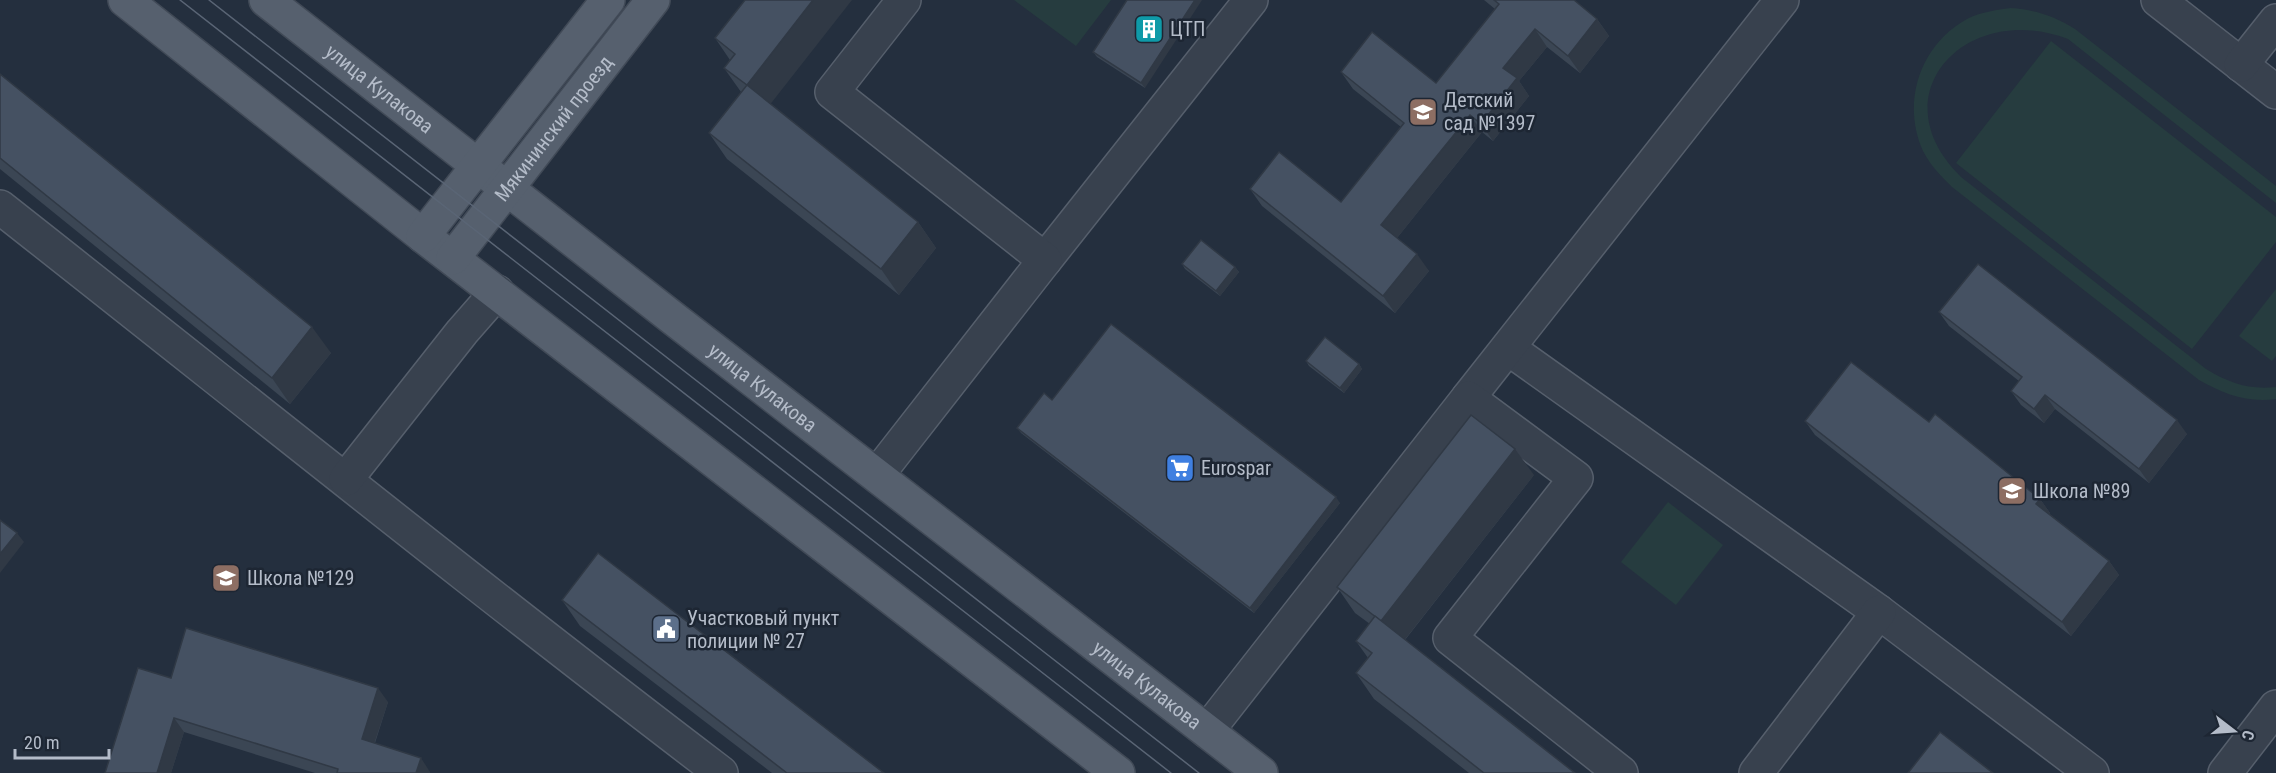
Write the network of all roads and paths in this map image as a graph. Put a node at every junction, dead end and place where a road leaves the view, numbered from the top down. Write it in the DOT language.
graph roads {
  1 [pos="125,0"];
  2 [pos="266,0"];
  3 [pos="608,0"];
  4 [pos="653,0"];
  5 [pos="904,0"];
  6 [pos="1251,0"];
  7 [pos="1782,0"];
  8 [pos="2158,0"];
  9 [pos="2276,21"];
  10 [pos="2241,65"];
  11 [pos="2276,92"];
  12 [pos="478,165"];
  13 [pos="507,187"];
  14 [pos="0,207"];
  15 [pos="423,236"];
  16 [pos="453,258"];
  17 [pos="1045,260"];
  18 [pos="497,292"];
  19 [pos="1508,348"];
  20 [pos="1468,398"];
  21 [pos="877,475"];
  22 [pos="346,479"];
  23 [pos="1880,612"];
  24 [pos="2276,707"];
  25 [pos="1207,731"];
  26 [pos="721,773"];
  27 [pos="1118,773"];
  28 [pos="1261,773"];
  29 [pos="1621,773"];
  30 [pos="1756,773"];
  31 [pos="2092,773"];
  32 [pos="2225,773"];
  1 -- 15 [label="main road"];
  2 -- 12 [label="main road, улица Кулакова"];
  3 -- 12 [label="main road, Мякининский проезд"];
  4 -- 13 [label="main road, Мякининский проезд"];
  5 -- 17 [label="lane"];
  6 -- 17 [label="lane"];
  7 -- 19 [label="lane"];
  8 -- 10 [label="lane"];
  9 -- 10 [label="lane"];
  10 -- 11 [label="lane"];
  12 -- 13 [label="main road, улица Кулакова"];
  12 -- 15 [label="main road, Мякининский проезд"];
  13 -- 16 [label="main road, Мякининский проезд"];
  13 -- 21 [label="main road, улица Кулакова"];
  14 -- 22 [label="lane"];
  15 -- 16 [label="main road"];
  16 -- 18 [label="main road"];
  17 -- 21 [label="lane"];
  18 -- 22 [label="lane"];
  18 -- 27 [label="main road"];
  19 -- 20 [label="lane"];
  19 -- 23 [label="lane"];
  20 -- 25 [label="lane"];
  20 -- 29 [label="lane"];
  21 -- 25 [label="main road, улица Кулакова"];
  22 -- 26 [label="lane"];
  23 -- 30 [label="lane"];
  23 -- 31 [label="lane"];
  24 -- 32 [label="lane"];
  25 -- 28 [label="main road, улица Кулакова"];
}
